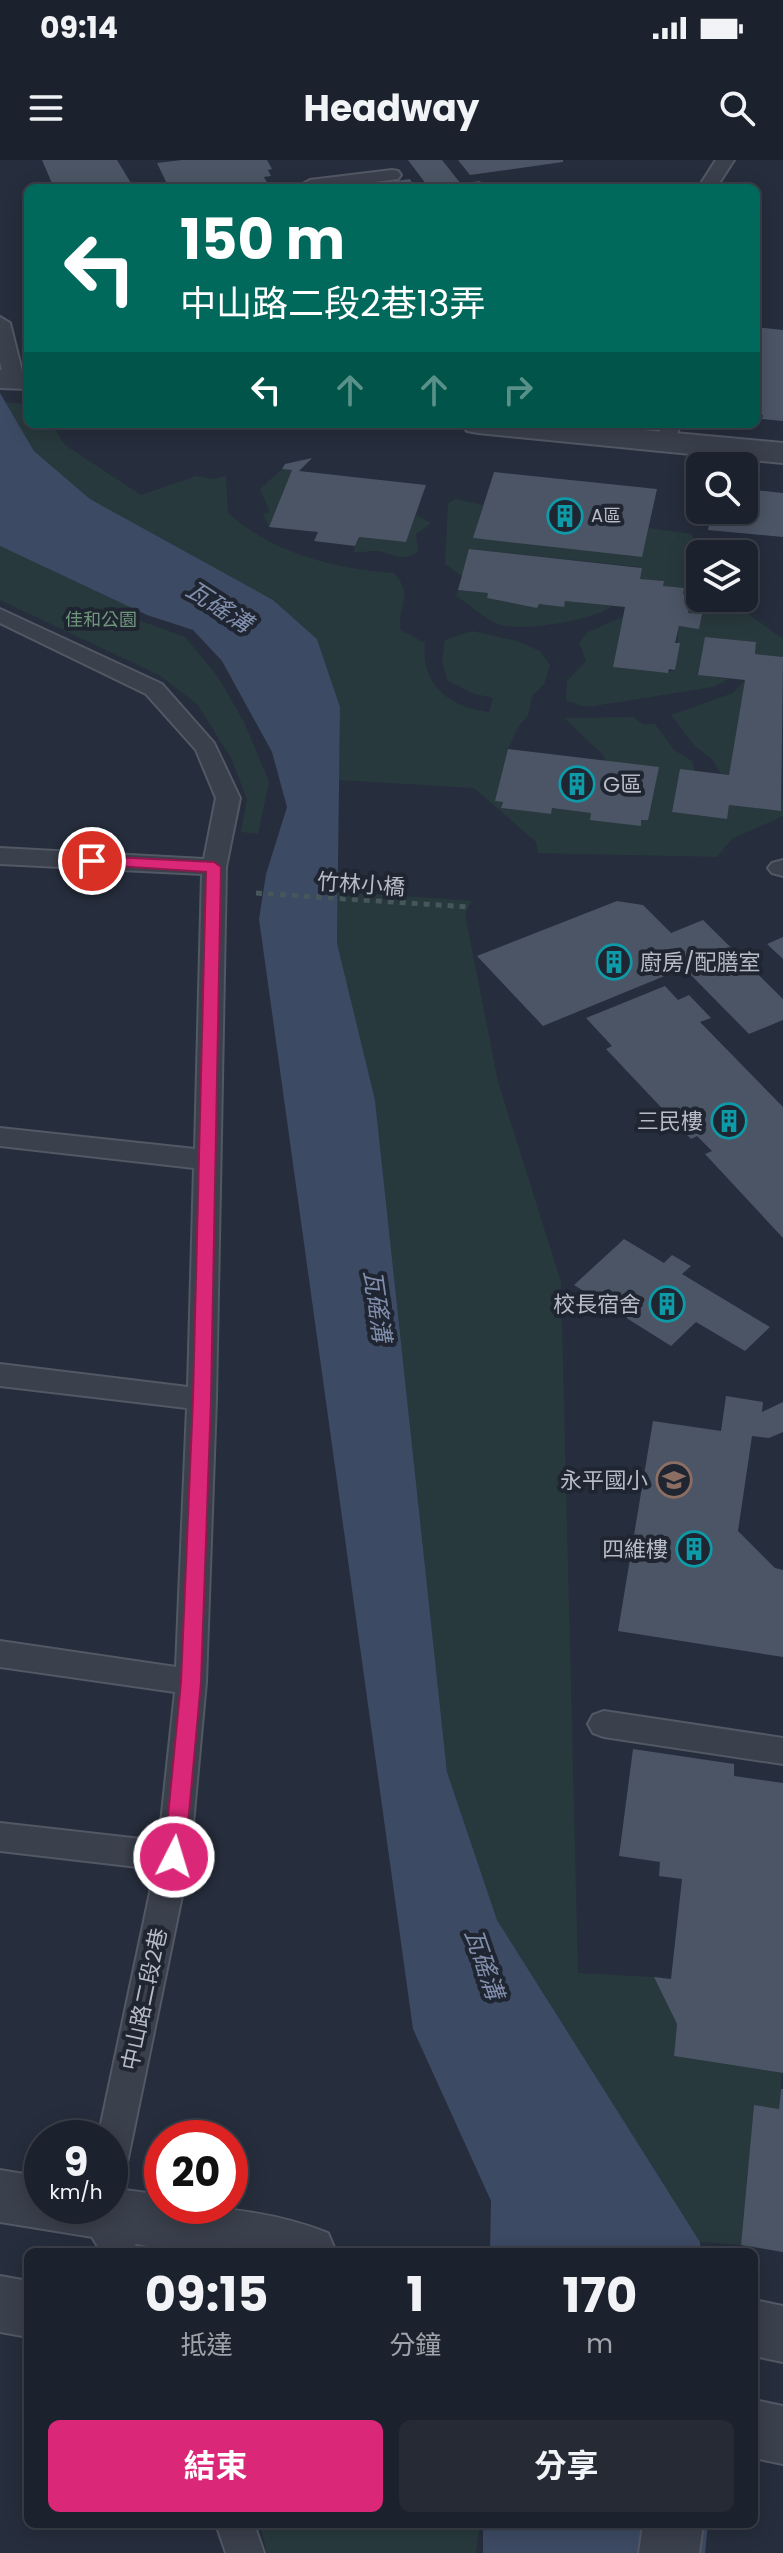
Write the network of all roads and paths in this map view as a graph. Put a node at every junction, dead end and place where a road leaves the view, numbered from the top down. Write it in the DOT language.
graph roads {
  1 [pos="725,160"];
  2 [pos="392,175"];
  3 [pos="318,184"];
  4 [pos="710,184"];
  5 [pos="0,323"];
  6 [pos="14,379"];
  7 [pos="574,428"];
  8 [pos="669,432"];
  9 [pos="783,453"];
  10 [pos="0,615"];
  11 [pos="0,856"];
  12 [pos="214,867"];
  13 [pos="251,893"];
  14 [pos="469,907"];
  15 [pos="0,1137"];
  16 [pos="206,1160"];
  17 [pos="0,1375"];
  18 [pos="202,1399"];
  19 [pos="0,1654"];
  20 [pos="191,1682"];
  21 [pos="604,1724"];
  22 [pos="783,1751"];
  23 [pos="0,1837"];
  24 [pos="174,1857"];
  25 [pos="117,2120"];
  26 [pos="0,2196"];
  27 [pos="24,2200"];
  28 [pos="128,2214"];
  29 [pos="288,2248"];
  30 [pos="0,2304"];
  31 [pos="24,2308"];
  32 [pos="758,2329"];
  33 [pos="783,2334"];
  34 [pos="758,2430"];
  35 [pos="783,2435"];
  36 [pos="236,2528"];
  37 [pos="672,2528"];
  38 [pos="245,2553"];
  39 [pos="669,2553"];
  1 -- 4 [label="lane"];
  2 -- 3 [label="lane"];
  5 -- 6 [label="lane"];
  7 -- 8 [label="street"];
  8 -- 9 [label="street"];
  10 -- 12 [label="lane, 中山路二段2巷"];
  11 -- 12 [label="lane"];
  12 -- 16 [label="lane, 中山路二段2巷"];
  13 -- 14 [label="path, 竹林小橋"];
  15 -- 16 [label="lane"];
  16 -- 18 [label="lane, 中山路二段2巷"];
  17 -- 18 [label="lane"];
  18 -- 20 [label="lane, 中山路二段2巷"];
  19 -- 20 [label="lane"];
  20 -- 24 [label="lane, 中山路二段2巷"];
  21 -- 22 [label="lane"];
  23 -- 24 [label="lane"];
  24 -- 25 [label="lane, 中山路二段2巷"];
  26 -- 27 [label="street"];
  28 -- 29 [label="street"];
  30 -- 31 [label="street"];
  32 -- 33 [label="street"];
  34 -- 35 [label="street"];
  36 -- 38 [label="lane"];
  37 -- 39 [label="street"];
}
